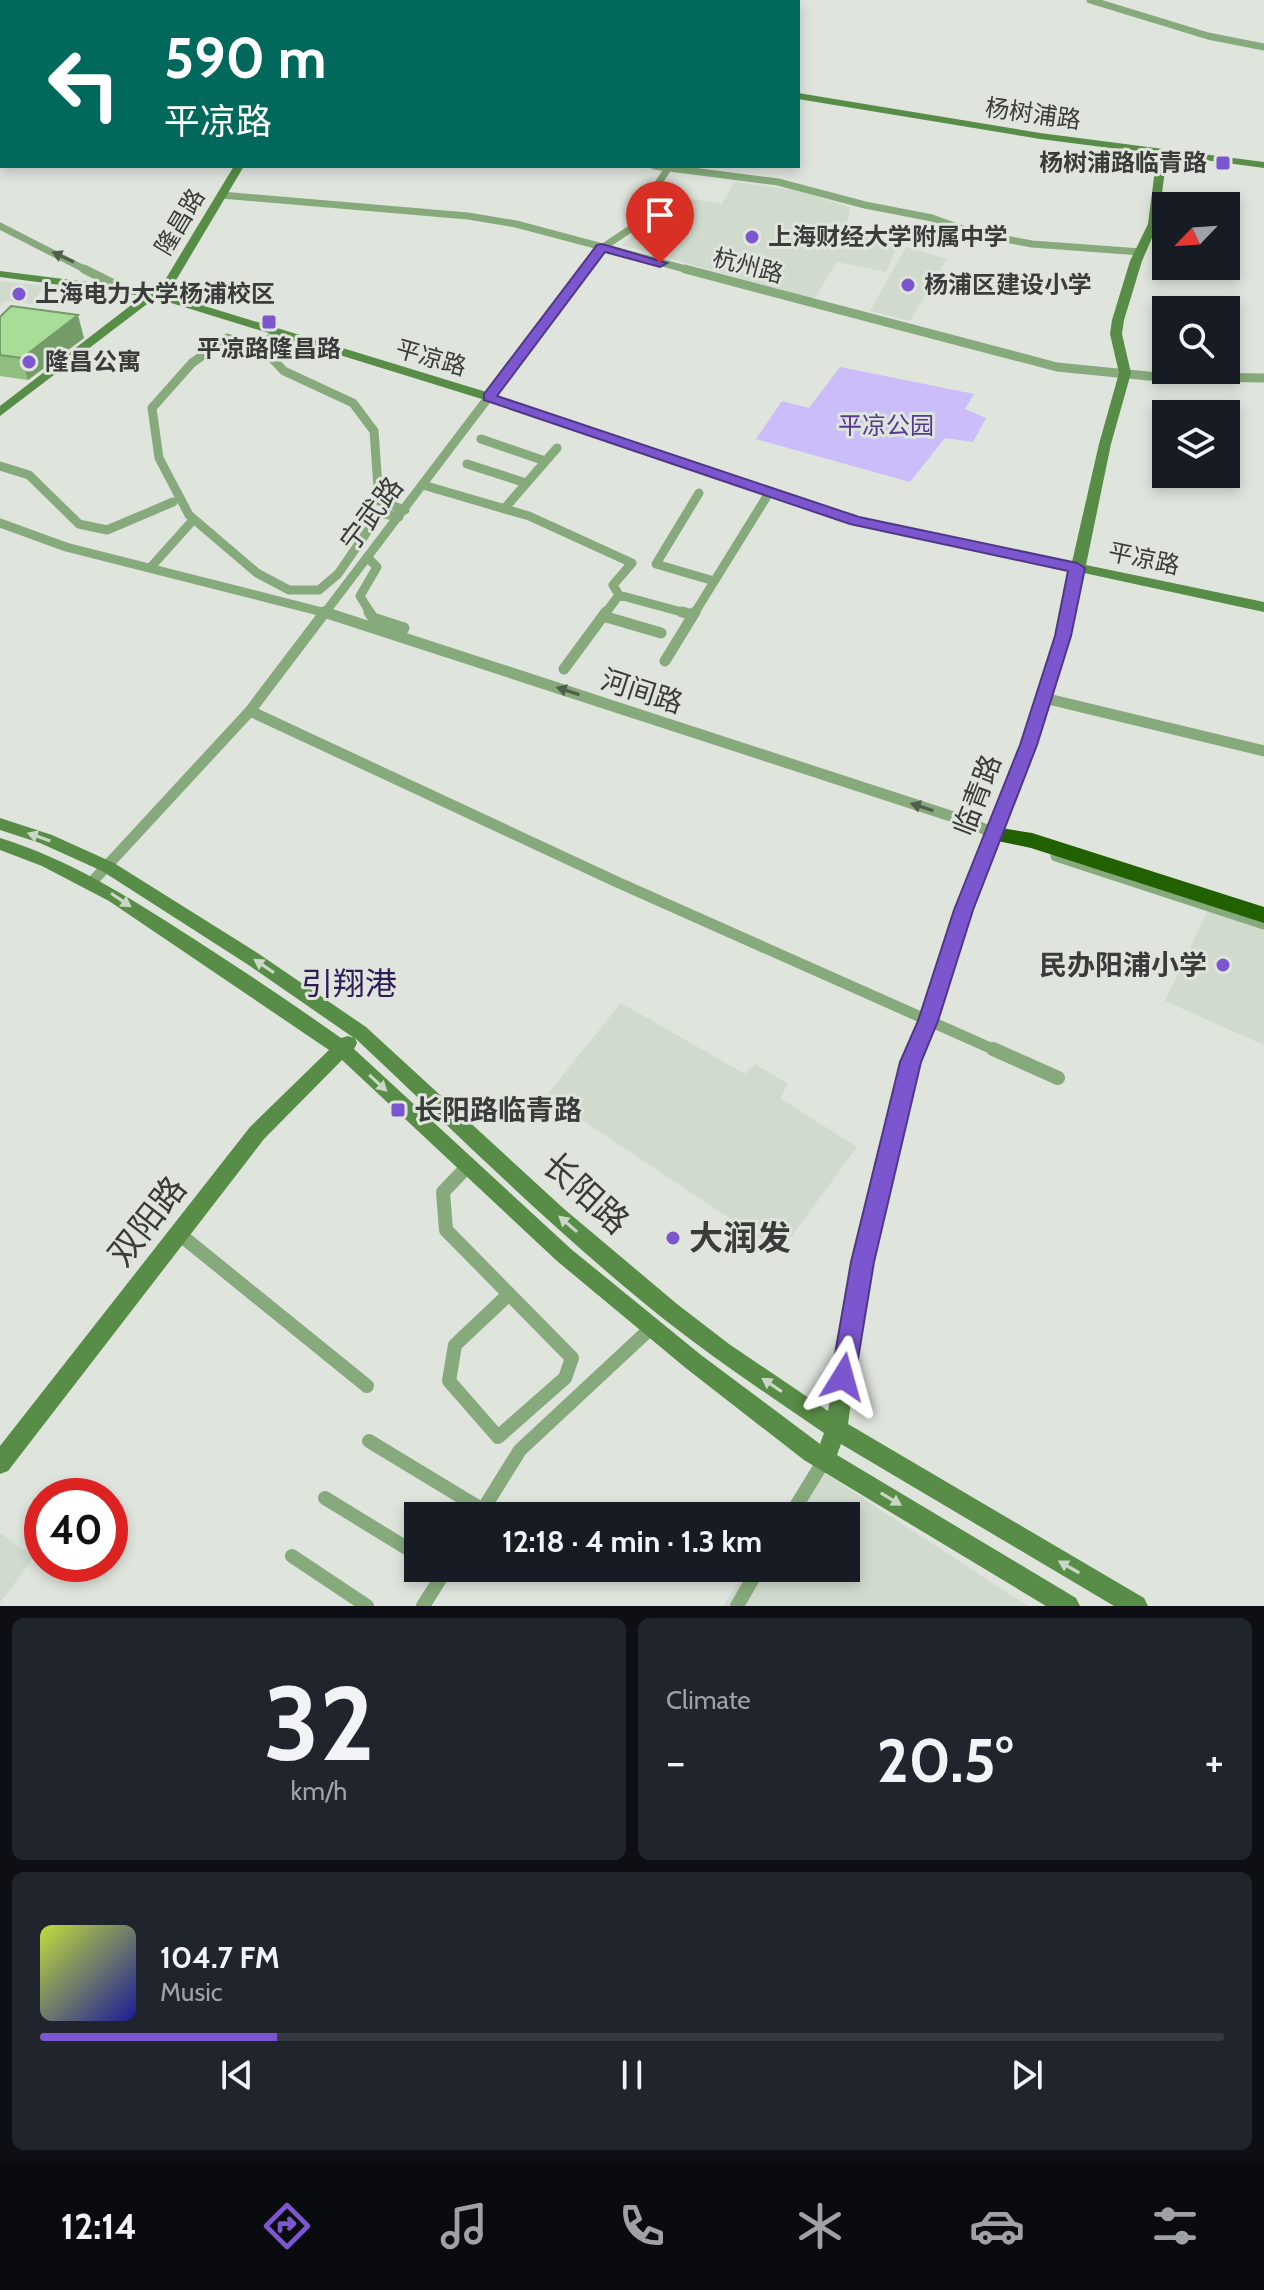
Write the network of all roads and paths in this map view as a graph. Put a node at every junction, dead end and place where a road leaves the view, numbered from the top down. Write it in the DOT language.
graph roads {
  1 [pos="1090,0"];
  2 [pos="1264,47"];
  3 [pos="800,96"];
  4 [pos="1162,152"];
  5 [pos="1264,165"];
  6 [pos="238,168"];
  7 [pos="668,168"];
  8 [pos="676,168"];
  9 [pos="221,195"];
  10 [pos="0,226"];
  11 [pos="602,248"];
  12 [pos="1141,252"];
  13 [pos="0,274"];
  14 [pos="126,290"];
  15 [pos="154,294"];
  16 [pos="276,333"];
  17 [pos="261,347"];
  18 [pos="1125,373"];
  19 [pos="1264,378"];
  20 [pos="489,397"];
  21 [pos="0,412"];
  22 [pos="481,439"];
  23 [pos="557,448"];
  24 [pos="545,461"];
  25 [pos="467,464"];
  26 [pos="0,466"];
  27 [pos="526,483"];
  28 [pos="423,485"];
  29 [pos="699,493"];
  30 [pos="769,493"];
  31 [pos="173,502"];
  32 [pos="504,509"];
  33 [pos="402,513"];
  34 [pos="194,519"];
  35 [pos="0,523"];
  36 [pos="368,558"];
  37 [pos="151,567"];
  38 [pos="1077,568"];
  39 [pos="714,581"];
  40 [pos="619,595"];
  41 [pos="1264,607"];
  42 [pos="327,614"];
  43 [pos="693,615"];
  44 [pos="603,616"];
  45 [pos="661,633"];
  46 [pos="399,635"];
  47 [pos="665,661"];
  48 [pos="564,669"];
  49 [pos="1044,698"];
  50 [pos="250,711"];
  51 [pos="1264,751"];
  52 [pos="0,824"];
  53 [pos="995,834"];
  54 [pos="0,844"];
  55 [pos="108,867"];
  56 [pos="92,882"];
  57 [pos="1264,915"];
  58 [pos="1264,924"];
  59 [pos="928,1021"];
  60 [pos="360,1032"];
  61 [pos="342,1049"];
  62 [pos="1058,1078"];
  63 [pos="468,1166"];
  64 [pos="178,1233"];
  65 [pos="509,1294"];
  66 [pos="651,1328"];
  67 [pos="367,1386"];
  68 [pos="836,1429"];
  69 [pos="369,1441"];
  70 [pos="4,1450"];
  71 [pos="825,1459"];
  72 [pos="325,1498"];
  73 [pos="464,1502"];
  74 [pos="488,1502"];
  75 [pos="799,1502"];
  76 [pos="404,1546"];
  77 [pos="292,1556"];
  78 [pos="437,1582"];
  79 [pos="751,1582"];
  80 [pos="367,1606"];
  81 [pos="423,1606"];
  82 [pos="737,1606"];
  83 [pos="1068,1606"];
  84 [pos="1136,1606"];
  1 -- 2 [label="street"];
  3 -- 4 [label="main road, 杨树浦路"];
  4 -- 5 [label="main road, 杨树浦路"];
  4 -- 12 [label="main road, 临青路"];
  6 -- 9 [label="main road, 隆昌路"];
  7 -- 11 [label="street, 宁武路"];
  8 -- 12 [label="street"];
  9 -- 11 [label="street, 杭州路"];
  9 -- 15 [label="main road, 隆昌路"];
  14 -- 10 [label="street, one-way"];
  11 -- 18 [label="street, 杭州路"];
  11 -- 20 [label="street, 宁武路"];
  12 -- 18 [label="main road, 临青路"];
  13 -- 14 [label="main road, 平凉路"];
  14 -- 15 [label="main road, 平凉路"];
  15 -- 16 [label="main road, 平凉路"];
  15 -- 21 [label="main road, 隆昌路"];
  16 -- 17 [label="street"];
  16 -- 20 [label="main road, 平凉路"];
  17 -- 33 [label="street"];
  17 -- 34 [label="street"];
  18 -- 19 [label="street, 杭州路"];
  18 -- 38 [label="main road, 临青路"];
  20 -- 28 [label="street, 宁武路"];
  20 -- 30 [label="main road, 平凉路"];
  22 -- 24 [label="street"];
  23 -- 24 [label="street"];
  24 -- 27 [label="street"];
  25 -- 27 [label="street"];
  26 -- 31 [label="street"];
  27 -- 32 [label="street"];
  28 -- 32 [label="street"];
  28 -- 33 [label="street, 宁武路"];
  29 -- 39 [label="street"];
  30 -- 38 [label="main road, 平凉路"];
  30 -- 39 [label="street"];
  32 -- 40 [label="street"];
  33 -- 34 [label="street"];
  33 -- 36 [label="street, 宁武路"];
  34 -- 37 [label="street"];
  35 -- 37 [label="street, 河间路"];
  36 -- 42 [label="street, 宁武路"];
  36 -- 46 [label="street"];
  37 -- 42 [label="street, 河间路"];
  38 -- 41 [label="main road, 平凉路"];
  38 -- 49 [label="main road, 临青路"];
  39 -- 43 [label="street"];
  40 -- 43 [label="street"];
  40 -- 44 [label="street"];
  42 -- 46 [label="street, 河间路"];
  42 -- 50 [label="street, 宁武路"];
  43 -- 47 [label="street"];
  44 -- 45 [label="street"];
  44 -- 48 [label="street"];
  53 -- 46 [label="street, 河间路, one-way"];
  49 -- 51 [label="street"];
  49 -- 53 [label="main road, 临青路"];
  50 -- 55 [label="street, 宁武路"];
  50 -- 59 [label="street"];
  55 -- 52 [label="main road, 长阳路, one-way"];
  53 -- 57 [label="highway"];
  53 -- 58 [label="street, 河间路"];
  53 -- 59 [label="main road, 临青路"];
  54 -- 56 [label="main road, 长阳路"];
  55 -- 56 [label="street, 宁武路"];
  60 -- 55 [label="main road, 长阳路, one-way"];
  56 -- 61 [label="main road, 长阳路, one-way"];
  59 -- 62 [label="street"];
  59 -- 68 [label="main road, 临青路"];
  60 -- 61 [label="main road, 双阳路"];
  68 -- 60 [label="main road, 长阳路, one-way"];
  61 -- 63 [label="main road, 长阳路, one-way"];
  61 -- 64 [label="main road, 双阳路"];
  63 -- 65 [label="street"];
  63 -- 66 [label="main road, 长阳路"];
  64 -- 67 [label="street"];
  64 -- 70 [label="main road, 双阳路"];
  65 -- 65 [label="street"];
  66 -- 71 [label="main road, 长阳路"];
  66 -- 74 [label="street"];
  68 -- 71 [label="main road, 临青路"];
  84 -- 68 [label="main road, 长阳路, one-way"];
  69 -- 73 [label="street"];
  71 -- 75 [label="street"];
  71 -- 83 [label="main road, 长阳路, one-way"];
  72 -- 76 [label="street"];
  77 -- 80 [label="street"];
  78 -- 81 [label="street"];
  79 -- 82 [label="street"];
}
